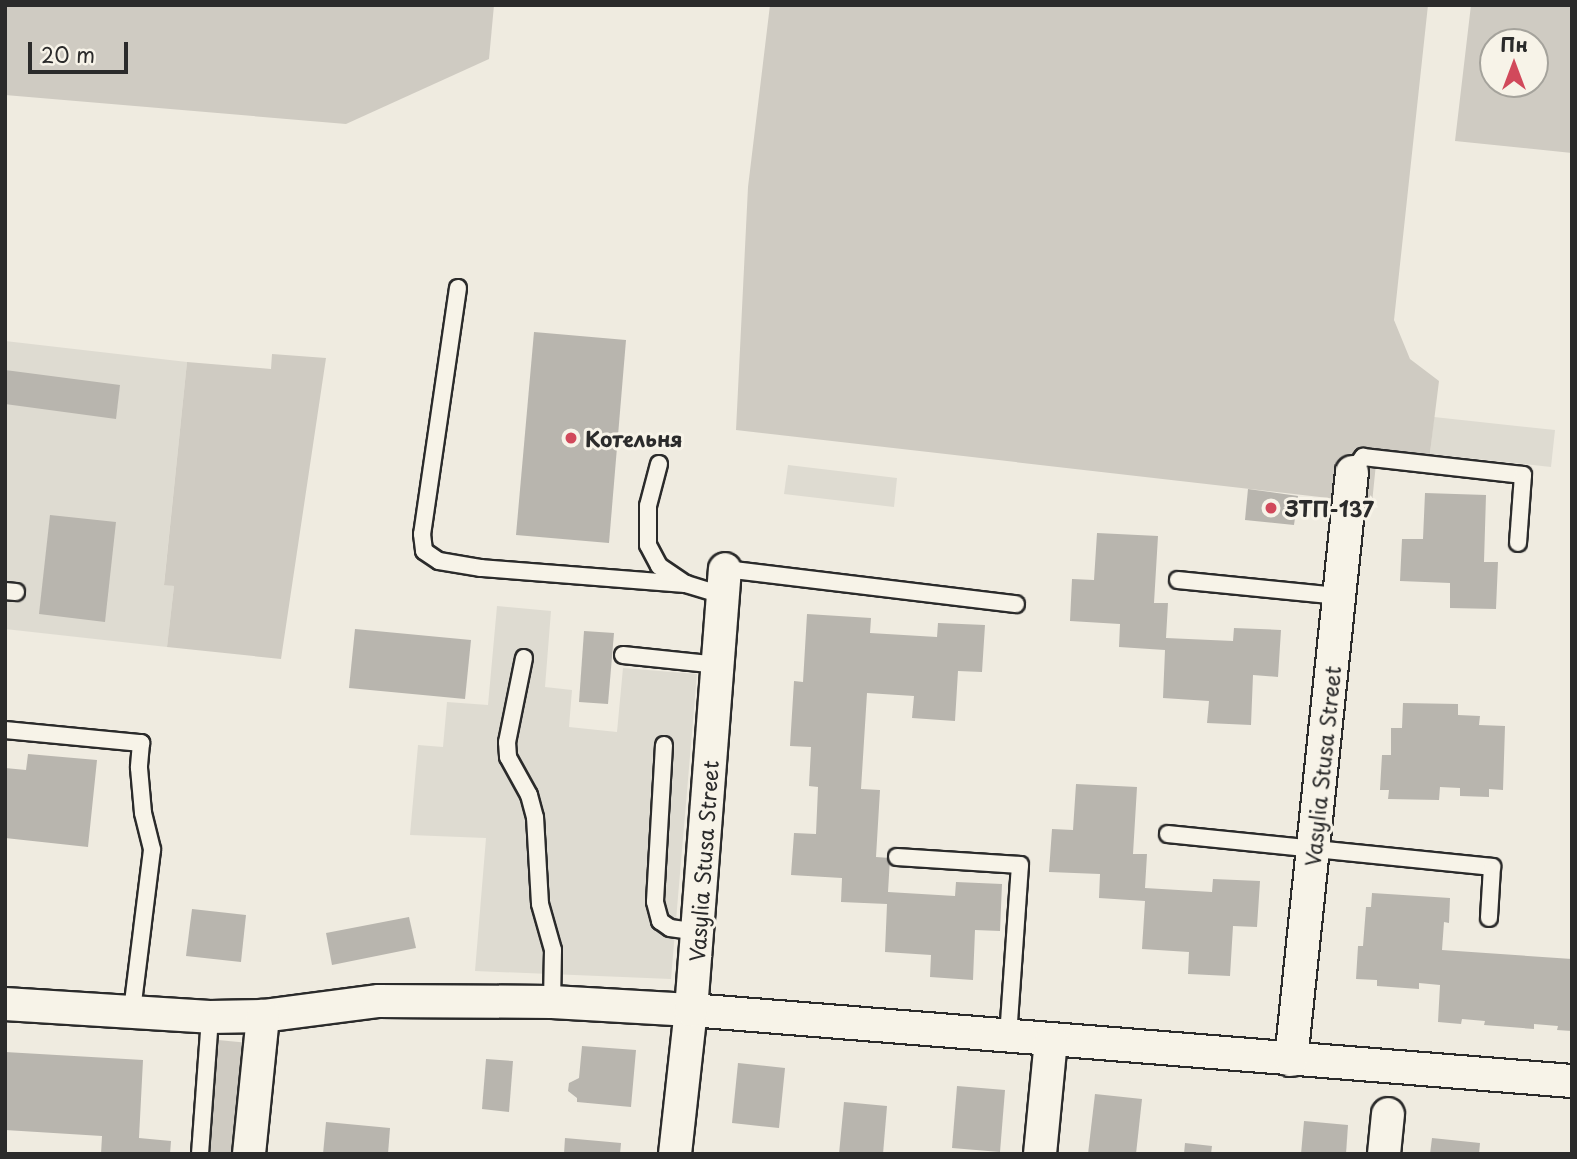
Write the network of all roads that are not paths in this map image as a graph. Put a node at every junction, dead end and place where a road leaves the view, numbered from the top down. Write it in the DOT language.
graph roads {
  1 [pos="458,288"];
  2 [pos="659,464"];
  3 [pos="1352,472"];
  4 [pos="1518,543"];
  5 [pos="1178,580"];
  6 [pos="724,582"];
  7 [pos="686,584"];
  8 [pos="1339,596"];
  9 [pos="1016,604"];
  10 [pos="623,656"];
  11 [pos="524,658"];
  12 [pos="718,665"];
  13 [pos="5,730"];
  14 [pos="664,745"];
  15 [pos="1168,834"];
  16 [pos="1313,849"];
  17 [pos="897,857"];
  18 [pos="1489,918"];
  19 [pos="697,932"];
  20 [pos="552,1002"];
  21 [pos="5,1004"];
  22 [pos="691,1010"];
  23 [pos="132,1011"];
  24 [pos="262,1016"];
  25 [pos="210,1017"];
  26 [pos="1007,1037"];
  27 [pos="1051,1040"];
  28 [pos="1291,1060"];
  29 [pos="1572,1081"];
  30 [pos="1388,1114"];
  31 [pos="200,1154"];
  32 [pos="249,1154"];
  33 [pos="676,1154"];
  34 [pos="1040,1154"];
  35 [pos="1384,1154"];
  1 -- 7 [label="lane"];
  2 -- 7 [label="lane"];
  3 -- 4 [label="lane"];
  3 -- 8 [label="street, Vasylia Stusa Street"];
  5 -- 8 [label="lane"];
  6 -- 7 [label="lane"];
  6 -- 9 [label="lane"];
  6 -- 12 [label="street, Vasylia Stusa Street"];
  8 -- 16 [label="street, Vasylia Stusa Street"];
  10 -- 12 [label="lane"];
  11 -- 20 [label="lane"];
  12 -- 19 [label="street, Vasylia Stusa Street"];
  13 -- 23 [label="lane"];
  14 -- 19 [label="lane"];
  15 -- 16 [label="lane"];
  16 -- 18 [label="lane"];
  16 -- 28 [label="street, Vasylia Stusa Street"];
  17 -- 26 [label="lane"];
  19 -- 22 [label="street, Vasylia Stusa Street"];
  20 -- 22 [label="street"];
  20 -- 24 [label="street"];
  21 -- 23 [label="street"];
  22 -- 26 [label="street"];
  22 -- 33 [label="street, Vasylia Stusa Street"];
  23 -- 25 [label="street"];
  24 -- 25 [label="street"];
  24 -- 32 [label="street"];
  25 -- 31 [label="lane"];
  26 -- 27 [label="street"];
  27 -- 28 [label="street"];
  27 -- 34 [label="street"];
  28 -- 29 [label="street"];
  30 -- 35 [label="street"];
}
